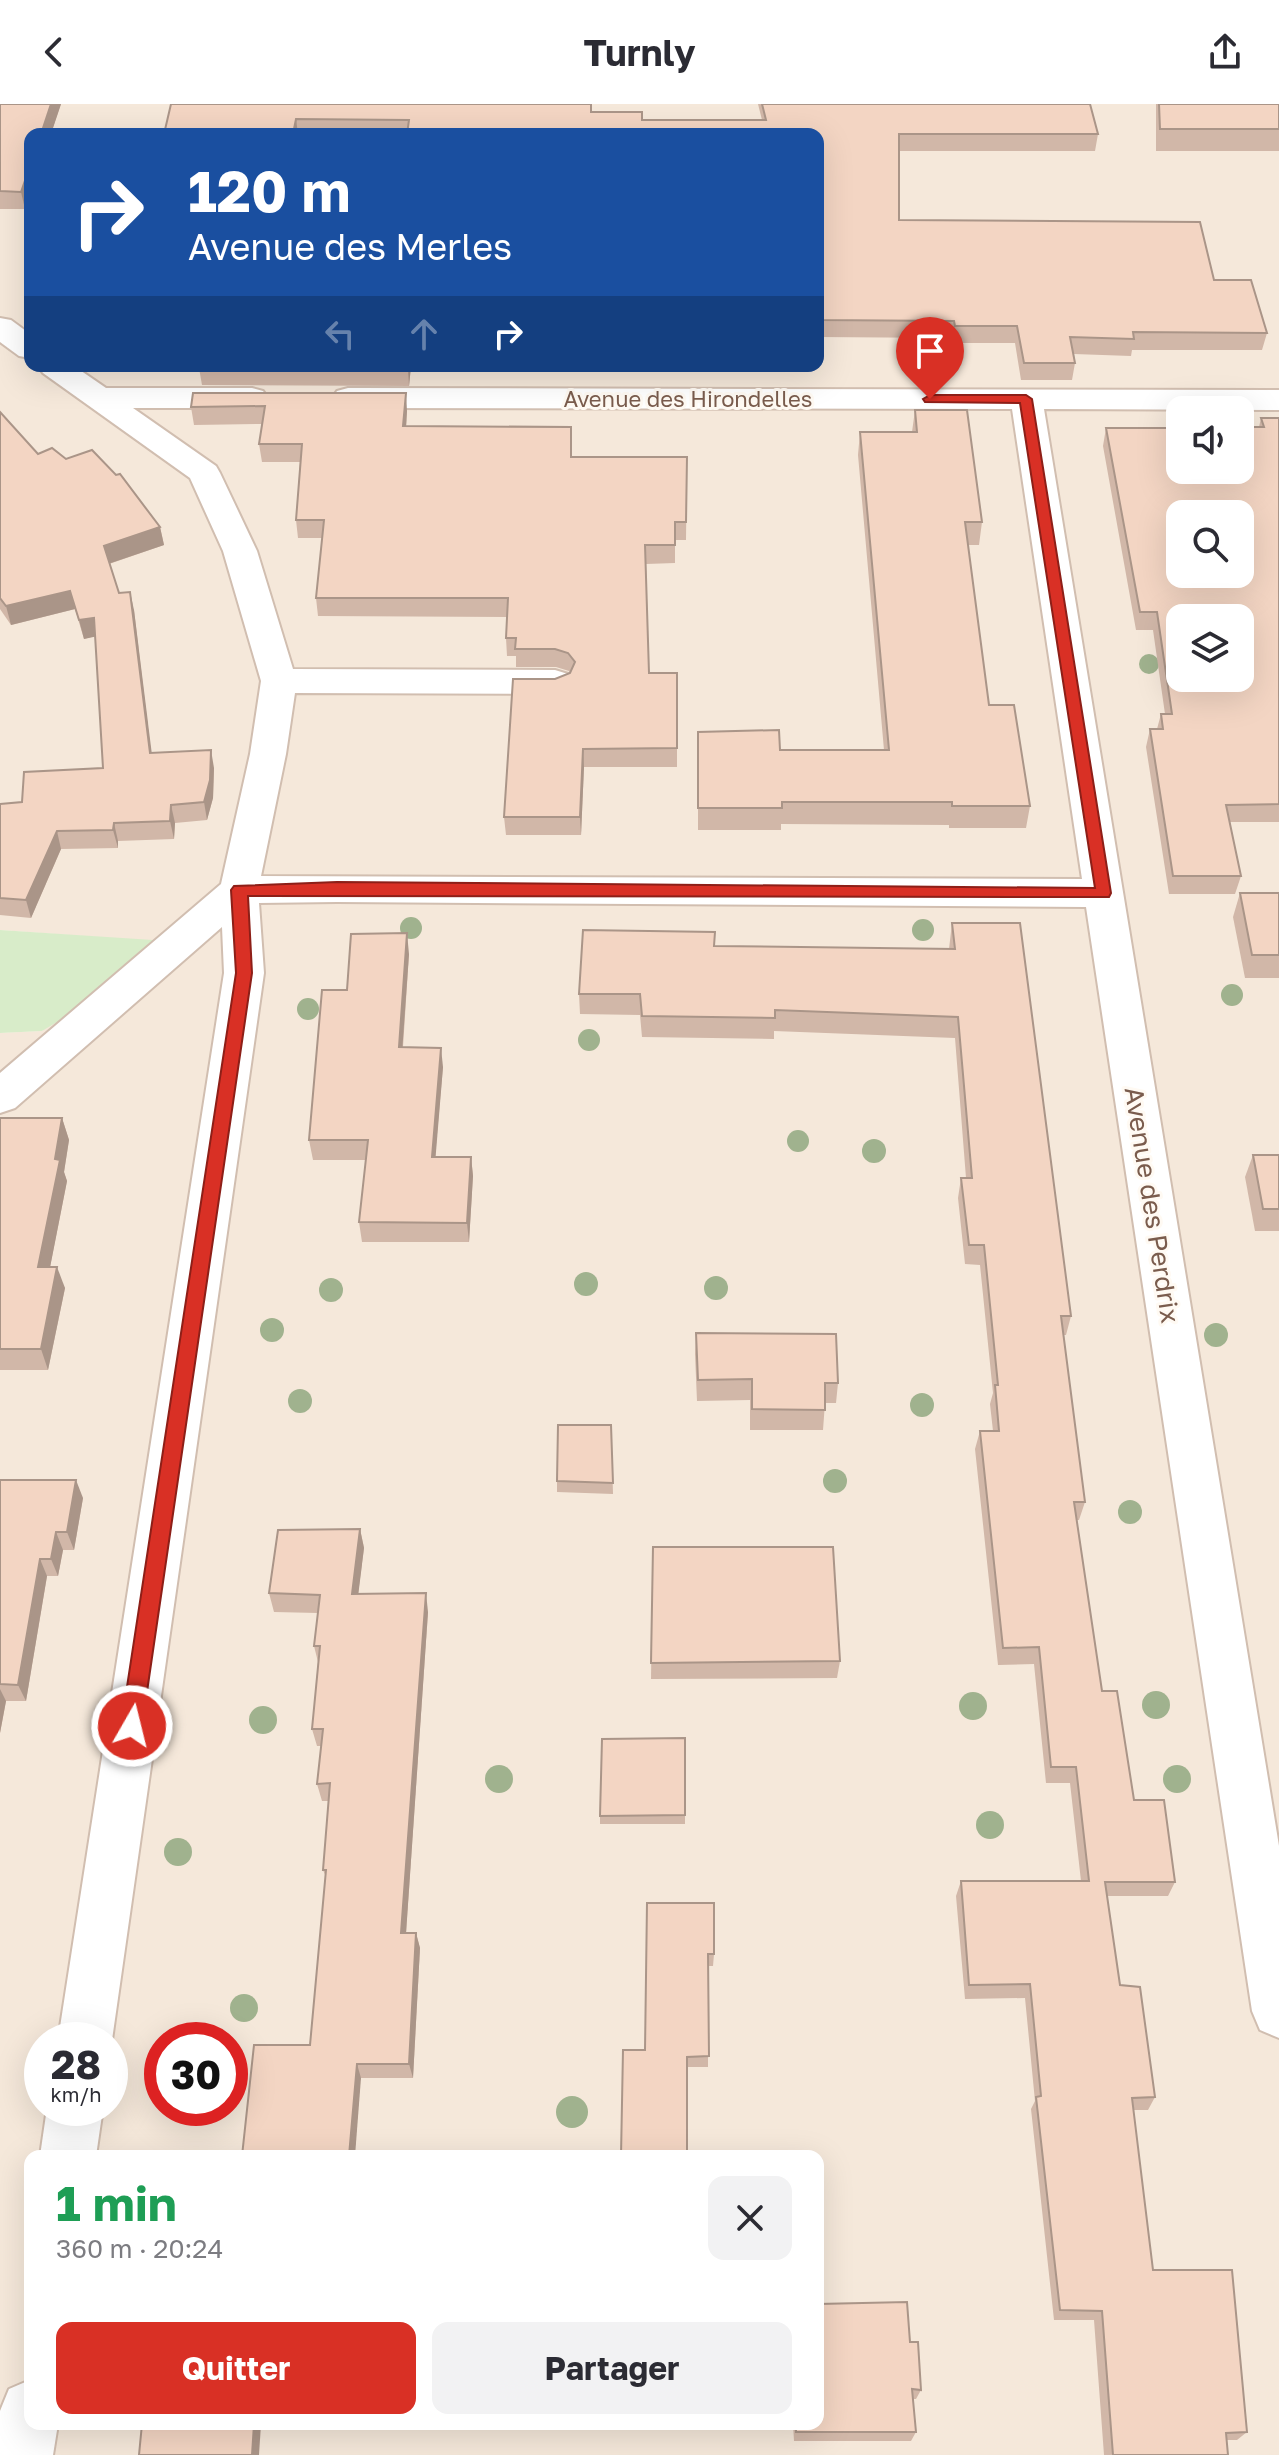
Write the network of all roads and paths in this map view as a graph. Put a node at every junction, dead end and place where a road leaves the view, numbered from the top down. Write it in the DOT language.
graph roads {
  1 [pos="0,327"];
  2 [pos="24,345"];
  3 [pos="62,372"];
  4 [pos="98,398"];
  5 [pos="274,398"];
  6 [pos="322,398"];
  7 [pos="1026,399"];
  8 [pos="1279,400"];
  9 [pos="279,681"];
  10 [pos="555,682"];
  11 [pos="239,890"];
  12 [pos="1103,893"];
  13 [pos="0,1097"];
  14 [pos="1279,2011"];
  15 [pos="88,2022"];
  16 [pos="72,2126"];
  17 [pos="69,2150"];
  18 [pos="27,2430"];
  19 [pos="23,2455"];
  1 -- 2 [label="street"];
  3 -- 4 [label="street"];
  4 -- 5 [label="street"];
  4 -- 9 [label="street"];
  6 -- 7 [label="street, Avenue des Hirondelles"];
  7 -- 8 [label="street, Avenue des Hirondelles"];
  7 -- 12 [label="street, Avenue des Perdrix"];
  9 -- 10 [label="street"];
  9 -- 11 [label="street"];
  11 -- 12 [label="street"];
  11 -- 13 [label="street"];
  11 -- 15 [label="street"];
  12 -- 14 [label="street, Avenue des Perdrix"];
  16 -- 17 [label="street"];
  18 -- 19 [label="street"];
}
